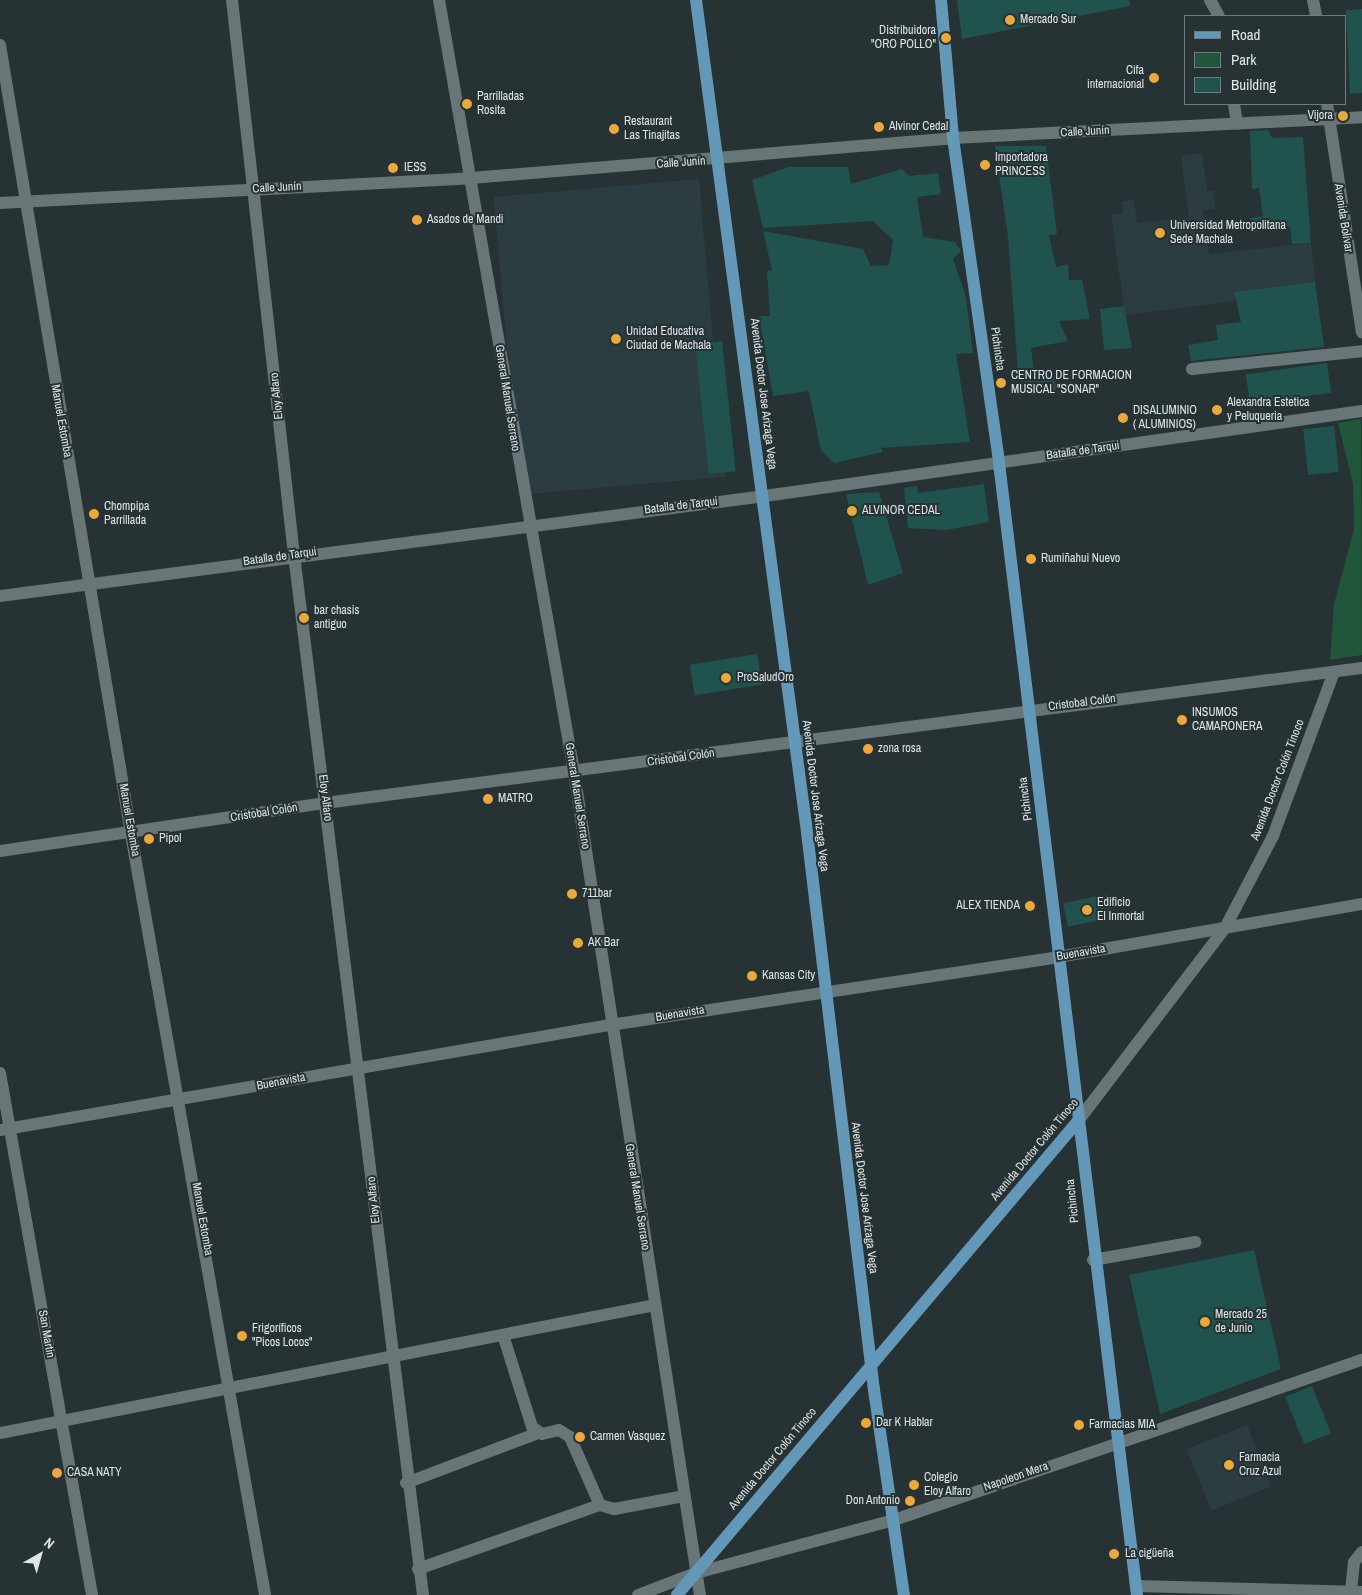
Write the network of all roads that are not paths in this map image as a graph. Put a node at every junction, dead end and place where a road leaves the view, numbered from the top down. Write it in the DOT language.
graph roads {
  1 [pos="232,0"];
  2 [pos="440,0"];
  3 [pos="696,0"];
  4 [pos="941,0"];
  5 [pos="1210,0"];
  6 [pos="1313,0"];
  7 [pos="1218,15"];
  8 [pos="1316,15"];
  9 [pos="0,45"];
  10 [pos="1234,105"];
  11 [pos="1327,105"];
  12 [pos="1362,117"];
  13 [pos="1329,119"];
  14 [pos="1237,124"];
  15 [pos="954,138"];
  16 [pos="719,160"];
  17 [pos="471,178"];
  18 [pos="256,189"];
  19 [pos="24,201"];
  20 [pos="0,203"];
  21 [pos="1362,332"];
  22 [pos="1362,352"];
  23 [pos="1192,369"];
  24 [pos="1362,411"];
  25 [pos="999,463"];
  26 [pos="762,497"];
  27 [pos="528,524"];
  28 [pos="294,555"];
  29 [pos="89,584"];
  30 [pos="0,596"];
  31 [pos="1362,668"];
  32 [pos="1334,672"];
  33 [pos="1030,710"];
  34 [pos="795,742"];
  35 [pos="574,772"];
  36 [pos="326,803"];
  37 [pos="131,834"];
  38 [pos="0,851"];
  39 [pos="1362,904"];
  40 [pos="1226,928"];
  41 [pos="1058,957"];
  42 [pos="823,990"];
  43 [pos="610,1025"];
  44 [pos="359,1067"];
  45 [pos="0,1073"];
  46 [pos="180,1101"];
  47 [pos="1078,1121"];
  48 [pos="5,1129"];
  49 [pos="1195,1242"];
  50 [pos="1092,1260"];
  51 [pos="655,1305"];
  52 [pos="504,1338"];
  53 [pos="391,1356"];
  54 [pos="1362,1360"];
  55 [pos="871,1364"];
  56 [pos="232,1389"];
  57 [pos="60,1420"];
  58 [pos="0,1433"];
  59 [pos="538,1433"];
  60 [pos="1115,1443"];
  61 [pos="406,1483"];
  62 [pos="684,1496"];
  63 [pos="600,1505"];
  64 [pos="894,1520"];
  65 [pos="1362,1552"];
  66 [pos="418,1569"];
  67 [pos="696,1573"];
  68 [pos="1136,1590"];
  69 [pos="1357,1591"];
  70 [pos="92,1595"];
  71 [pos="265,1595"];
  72 [pos="423,1595"];
  73 [pos="638,1595"];
  74 [pos="678,1595"];
  75 [pos="700,1595"];
  76 [pos="904,1595"];
  1 -- 18 [label="street, Eloy Alfaro"];
  2 -- 17 [label="street, General Manuel Serrano"];
  3 -- 16 [label="main road, Avenida Doctor Jose Arízaga Vega"];
  4 -- 15 [label="main road, Pichincha"];
  5 -- 7 [label="street"];
  6 -- 8 [label="street"];
  9 -- 19 [label="street, Manuel Estomba"];
  10 -- 14 [label="street"];
  11 -- 13 [label="street, Avenida Bolívar"];
  12 -- 13 [label="street, Calle Junín"];
  13 -- 14 [label="street, Calle Junín"];
  13 -- 21 [label="street, Avenida Bolívar"];
  14 -- 15 [label="street, Calle Junín"];
  15 -- 16 [label="street, Calle Junín"];
  15 -- 25 [label="main road, Pichincha"];
  16 -- 17 [label="street, Calle Junín"];
  16 -- 26 [label="main road, Avenida Doctor Jose Arízaga Vega"];
  17 -- 18 [label="street, Calle Junín"];
  17 -- 27 [label="street, General Manuel Serrano"];
  18 -- 19 [label="street, Calle Junín"];
  18 -- 28 [label="street, Eloy Alfaro"];
  19 -- 20 [label="street, Calle Junín"];
  19 -- 29 [label="street, Manuel Estomba"];
  22 -- 23 [label="street"];
  24 -- 25 [label="street, Batalla de Tarqui"];
  25 -- 26 [label="street, Batalla de Tarqui"];
  25 -- 33 [label="main road, Pichincha"];
  26 -- 27 [label="street, Batalla de Tarqui"];
  26 -- 34 [label="main road, Avenida Doctor Jose Arízaga Vega"];
  27 -- 28 [label="street, Batalla de Tarqui"];
  27 -- 35 [label="street, General Manuel Serrano"];
  28 -- 29 [label="street, Batalla de Tarqui"];
  28 -- 36 [label="street, Eloy Alfaro"];
  29 -- 30 [label="street, Batalla de Tarqui"];
  29 -- 37 [label="street, Manuel Estomba"];
  31 -- 32 [label="street, Cristobal Colón"];
  32 -- 33 [label="street, Cristobal Colón"];
  32 -- 40 [label="street, Avenida Doctor Colón Tinoco"];
  33 -- 34 [label="street, Cristobal Colón"];
  33 -- 41 [label="main road, Pichincha"];
  34 -- 35 [label="street, Cristobal Colón"];
  34 -- 42 [label="main road, Avenida Doctor Jose Arízaga Vega"];
  35 -- 36 [label="street, Cristobal Colón"];
  35 -- 43 [label="street, General Manuel Serrano"];
  36 -- 37 [label="street, Cristobal Colón"];
  36 -- 44 [label="street, Eloy Alfaro"];
  37 -- 38 [label="street, Cristobal Colón"];
  37 -- 46 [label="street, Manuel Estomba"];
  39 -- 40 [label="street, Buenavista"];
  40 -- 41 [label="street, Buenavista"];
  40 -- 47 [label="street, Avenida Doctor Colón Tinoco"];
  41 -- 42 [label="street, Buenavista"];
  41 -- 47 [label="main road, Pichincha"];
  42 -- 43 [label="street, Buenavista"];
  42 -- 55 [label="main road, Avenida Doctor Jose Arízaga Vega"];
  43 -- 44 [label="street, Buenavista"];
  43 -- 51 [label="street, General Manuel Serrano"];
  44 -- 46 [label="street, Buenavista"];
  44 -- 53 [label="street, Eloy Alfaro"];
  45 -- 48 [label="street, San Martin"];
  46 -- 48 [label="street, Buenavista"];
  46 -- 56 [label="street, Manuel Estomba"];
  47 -- 50 [label="main road, Pichincha"];
  47 -- 55 [label="main road, Avenida Doctor Colón Tinoco"];
  48 -- 57 [label="street, San Martin"];
  49 -- 50 [label="street"];
  50 -- 60 [label="main road, Pichincha"];
  51 -- 52 [label="street"];
  51 -- 62 [label="street, General Manuel Serrano"];
  52 -- 53 [label="street"];
  52 -- 59 [label="street"];
  53 -- 56 [label="street"];
  53 -- 61 [label="street, Eloy Alfaro"];
  54 -- 60 [label="street, Napoleon Mera"];
  55 -- 64 [label="main road, Avenida Doctor Jose Arízaga Vega"];
  55 -- 67 [label="main road, Avenida Doctor Colón Tinoco"];
  56 -- 57 [label="street"];
  56 -- 71 [label="street, Manuel Estomba"];
  57 -- 58 [label="street"];
  57 -- 70 [label="street, San Martin"];
  59 -- 61 [label="street"];
  59 -- 63 [label="street"];
  60 -- 64 [label="street, Napoleon Mera"];
  60 -- 68 [label="main road, Pichincha"];
  61 -- 66 [label="street, Eloy Alfaro"];
  62 -- 63 [label="street"];
  62 -- 67 [label="street, General Manuel Serrano"];
  63 -- 66 [label="street"];
  64 -- 67 [label="street, Napoleon Mera"];
  64 -- 76 [label="main road, Avenida Doctor Jose Arízaga Vega"];
  65 -- 69 [label="street"];
  66 -- 72 [label="street, Eloy Alfaro"];
  67 -- 73 [label="street, Napoleon Mera"];
  67 -- 74 [label="main road, Avenida Doctor Colón Tinoco"];
  67 -- 75 [label="street, General Manuel Serrano"];
  68 -- 69 [label="street"];
}
